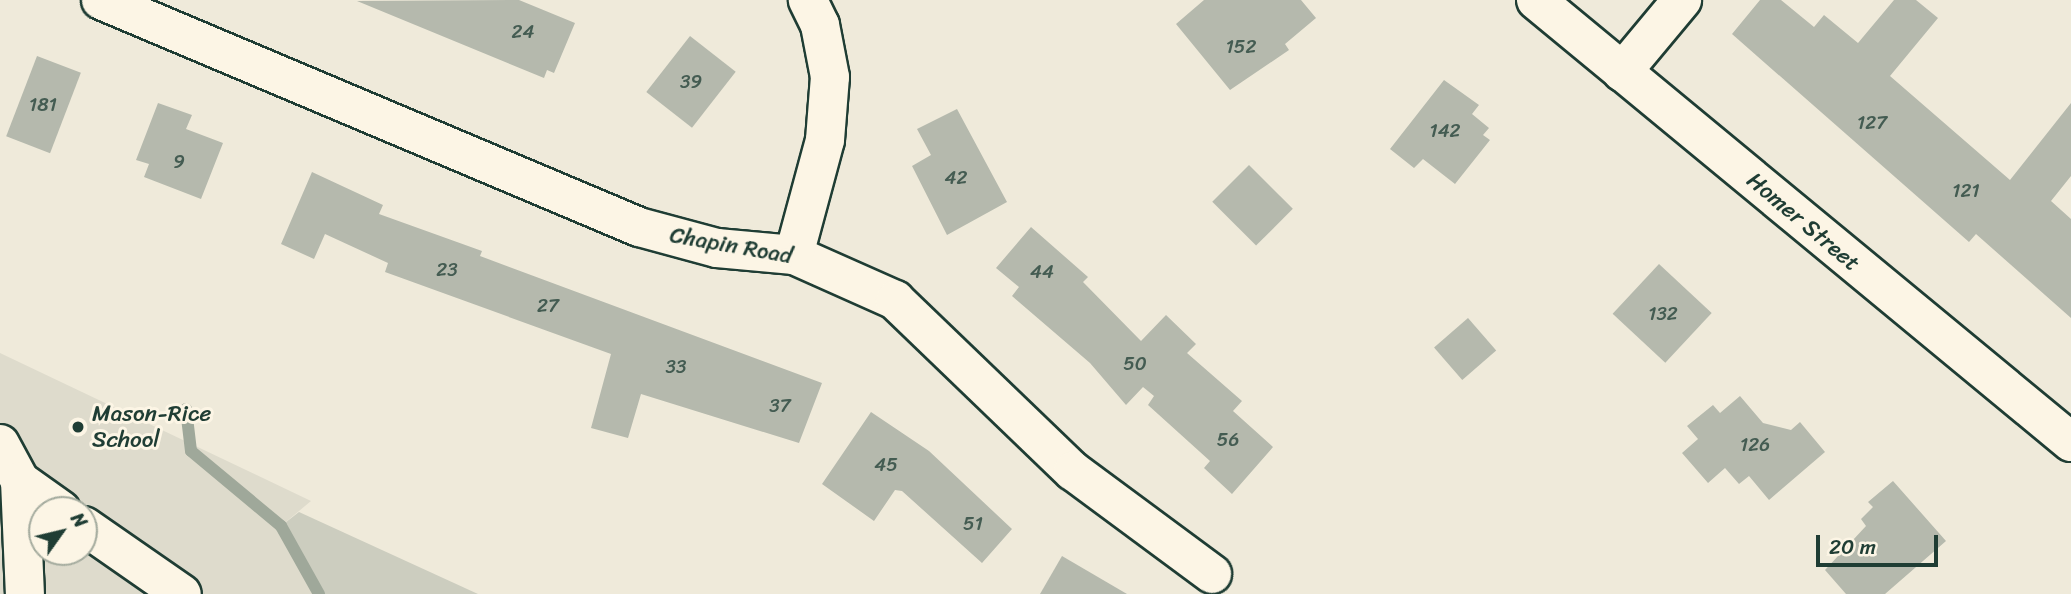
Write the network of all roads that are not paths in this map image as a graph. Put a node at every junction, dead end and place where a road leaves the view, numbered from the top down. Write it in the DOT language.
graph roads {
  1 [pos="101,0"];
  2 [pos="808,0"];
  3 [pos="1536,0"];
  4 [pos="1682,0"];
  5 [pos="1622,72"];
  6 [pos="794,255"];
  7 [pos="2071,442"];
  8 [pos="0,444"];
  9 [pos="20,481"];
  10 [pos="41,496"];
  11 [pos="98,536"];
  12 [pos="1212,574"];
  13 [pos="25,594"];
  14 [pos="182,594"];
  1 -- 6 [label="street, Chapin Road"];
  2 -- 6 [label="street"];
  3 -- 5 [label="street, Homer Street"];
  4 -- 5 [label="street"];
  5 -- 7 [label="street, Homer Street"];
  6 -- 12 [label="street, Chapin Road"];
  8 -- 9 [label="street"];
  9 -- 10 [label="street"];
  9 -- 13 [label="street"];
  11 -- 14 [label="street"];
}
